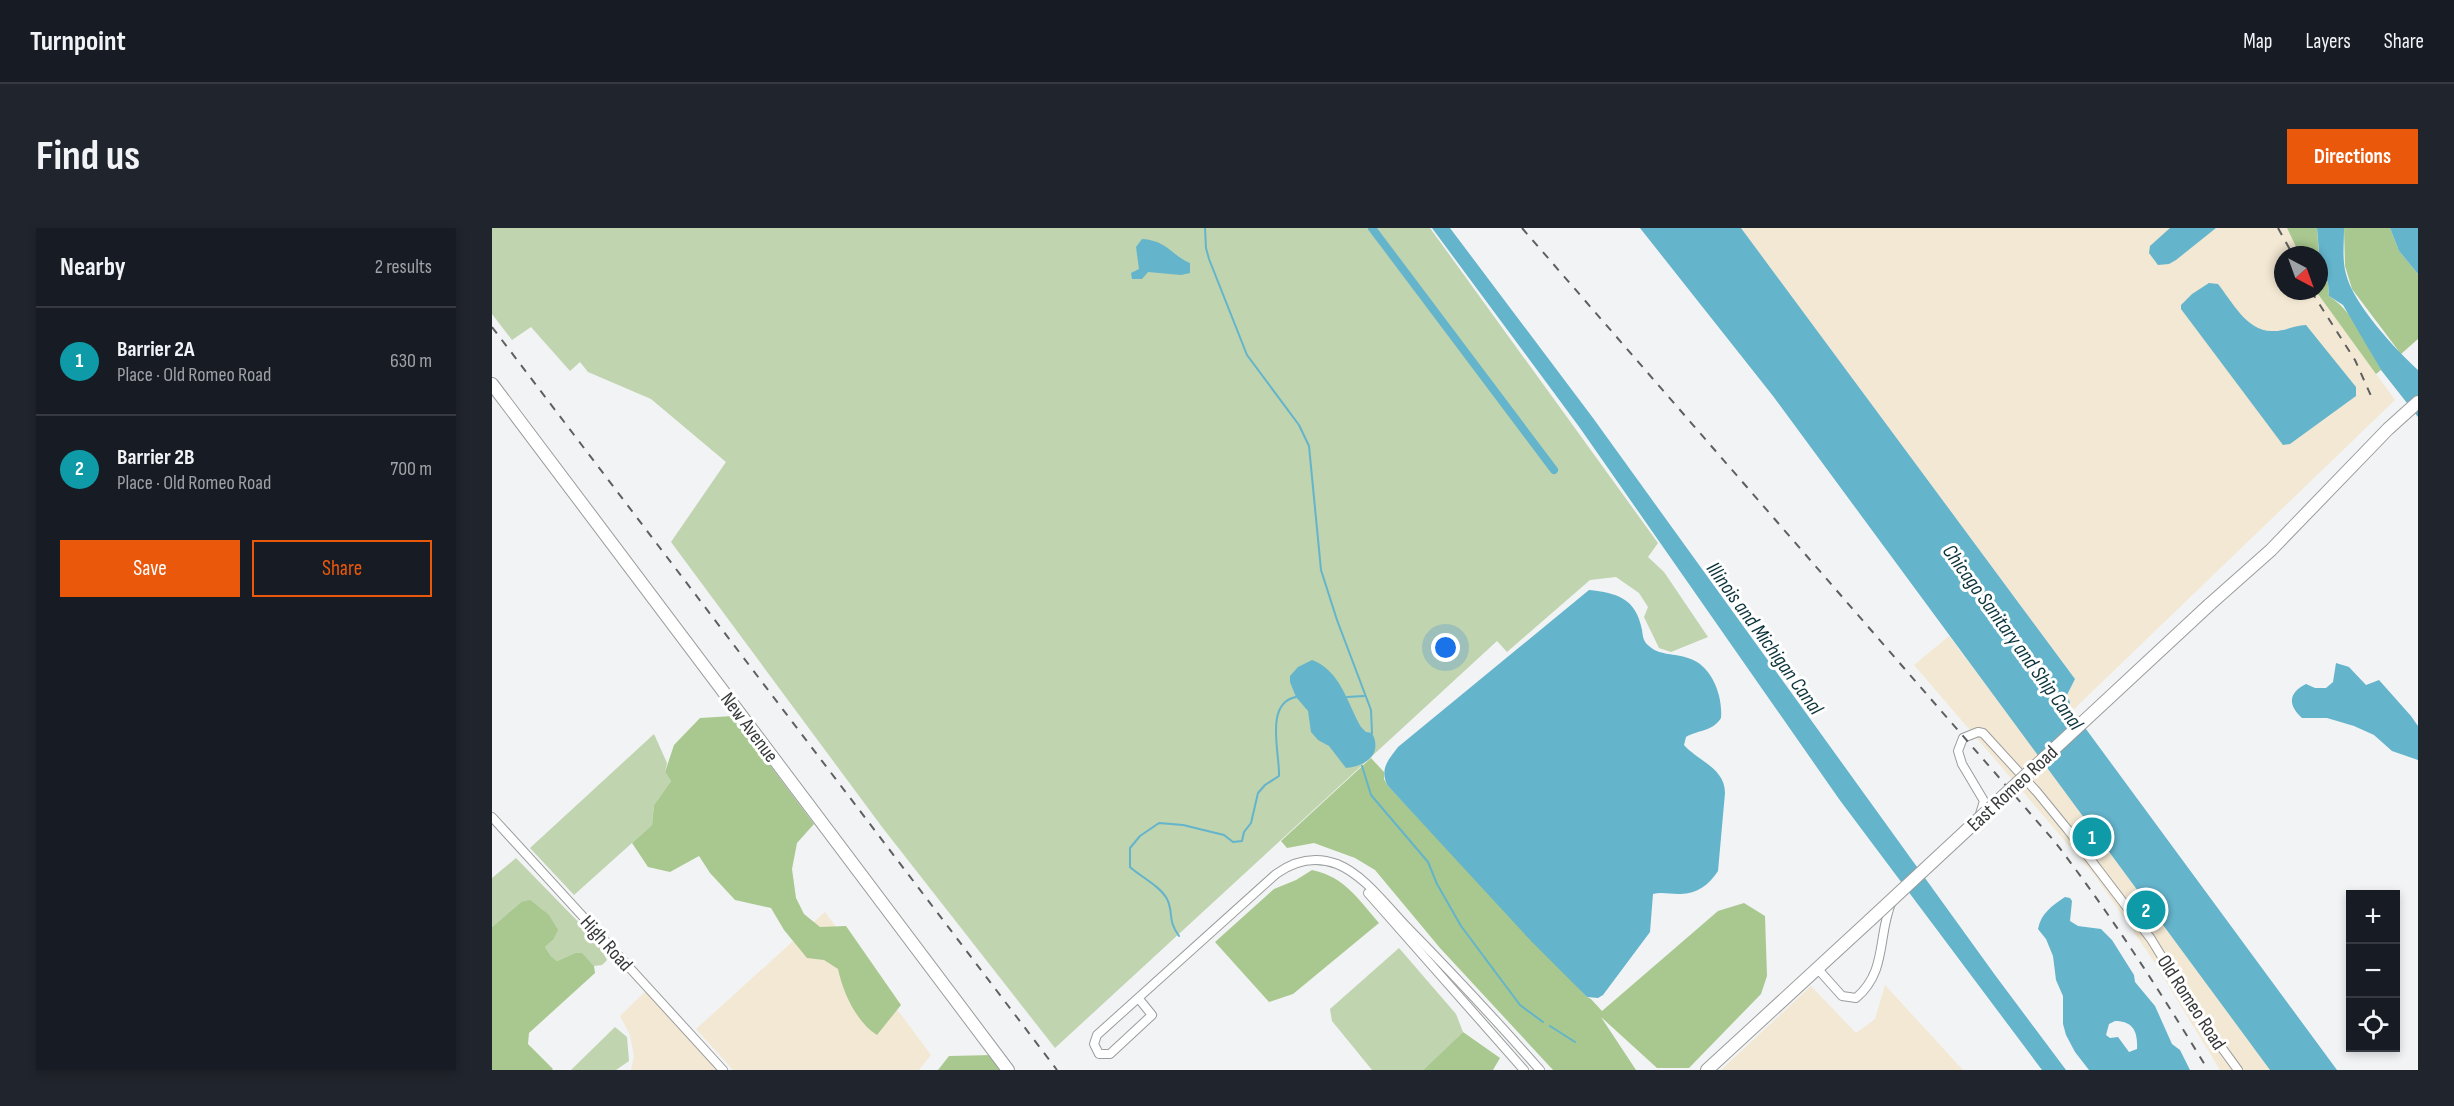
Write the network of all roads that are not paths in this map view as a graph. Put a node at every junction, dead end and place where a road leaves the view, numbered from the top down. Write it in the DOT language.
graph roads {
  1 [pos="492,384"];
  2 [pos="2418,402"];
  3 [pos="492,816"];
  4 [pos="1355,876"];
  5 [pos="1817,968"];
  6 [pos="1139,999"];
  7 [pos="723,1070"];
  8 [pos="1008,1070"];
  9 [pos="1524,1070"];
  10 [pos="1540,1070"];
  11 [pos="1707,1070"];
  12 [pos="2238,1070"];
  1 -- 8 [label="main road, New Avenue"];
  2 -- 5 [label="main road, East Romeo Road, bridge"];
  3 -- 7 [label="street, High Road"];
  4 -- 6 [label="street"];
  4 -- 9 [label="street"];
  4 -- 10 [label="street"];
  5 -- 11 [label="main road, East Romeo Road"];
  5 -- 12 [label="street, Old Romeo Road, bridge"];
  6 -- 6 [label="street"];
}
